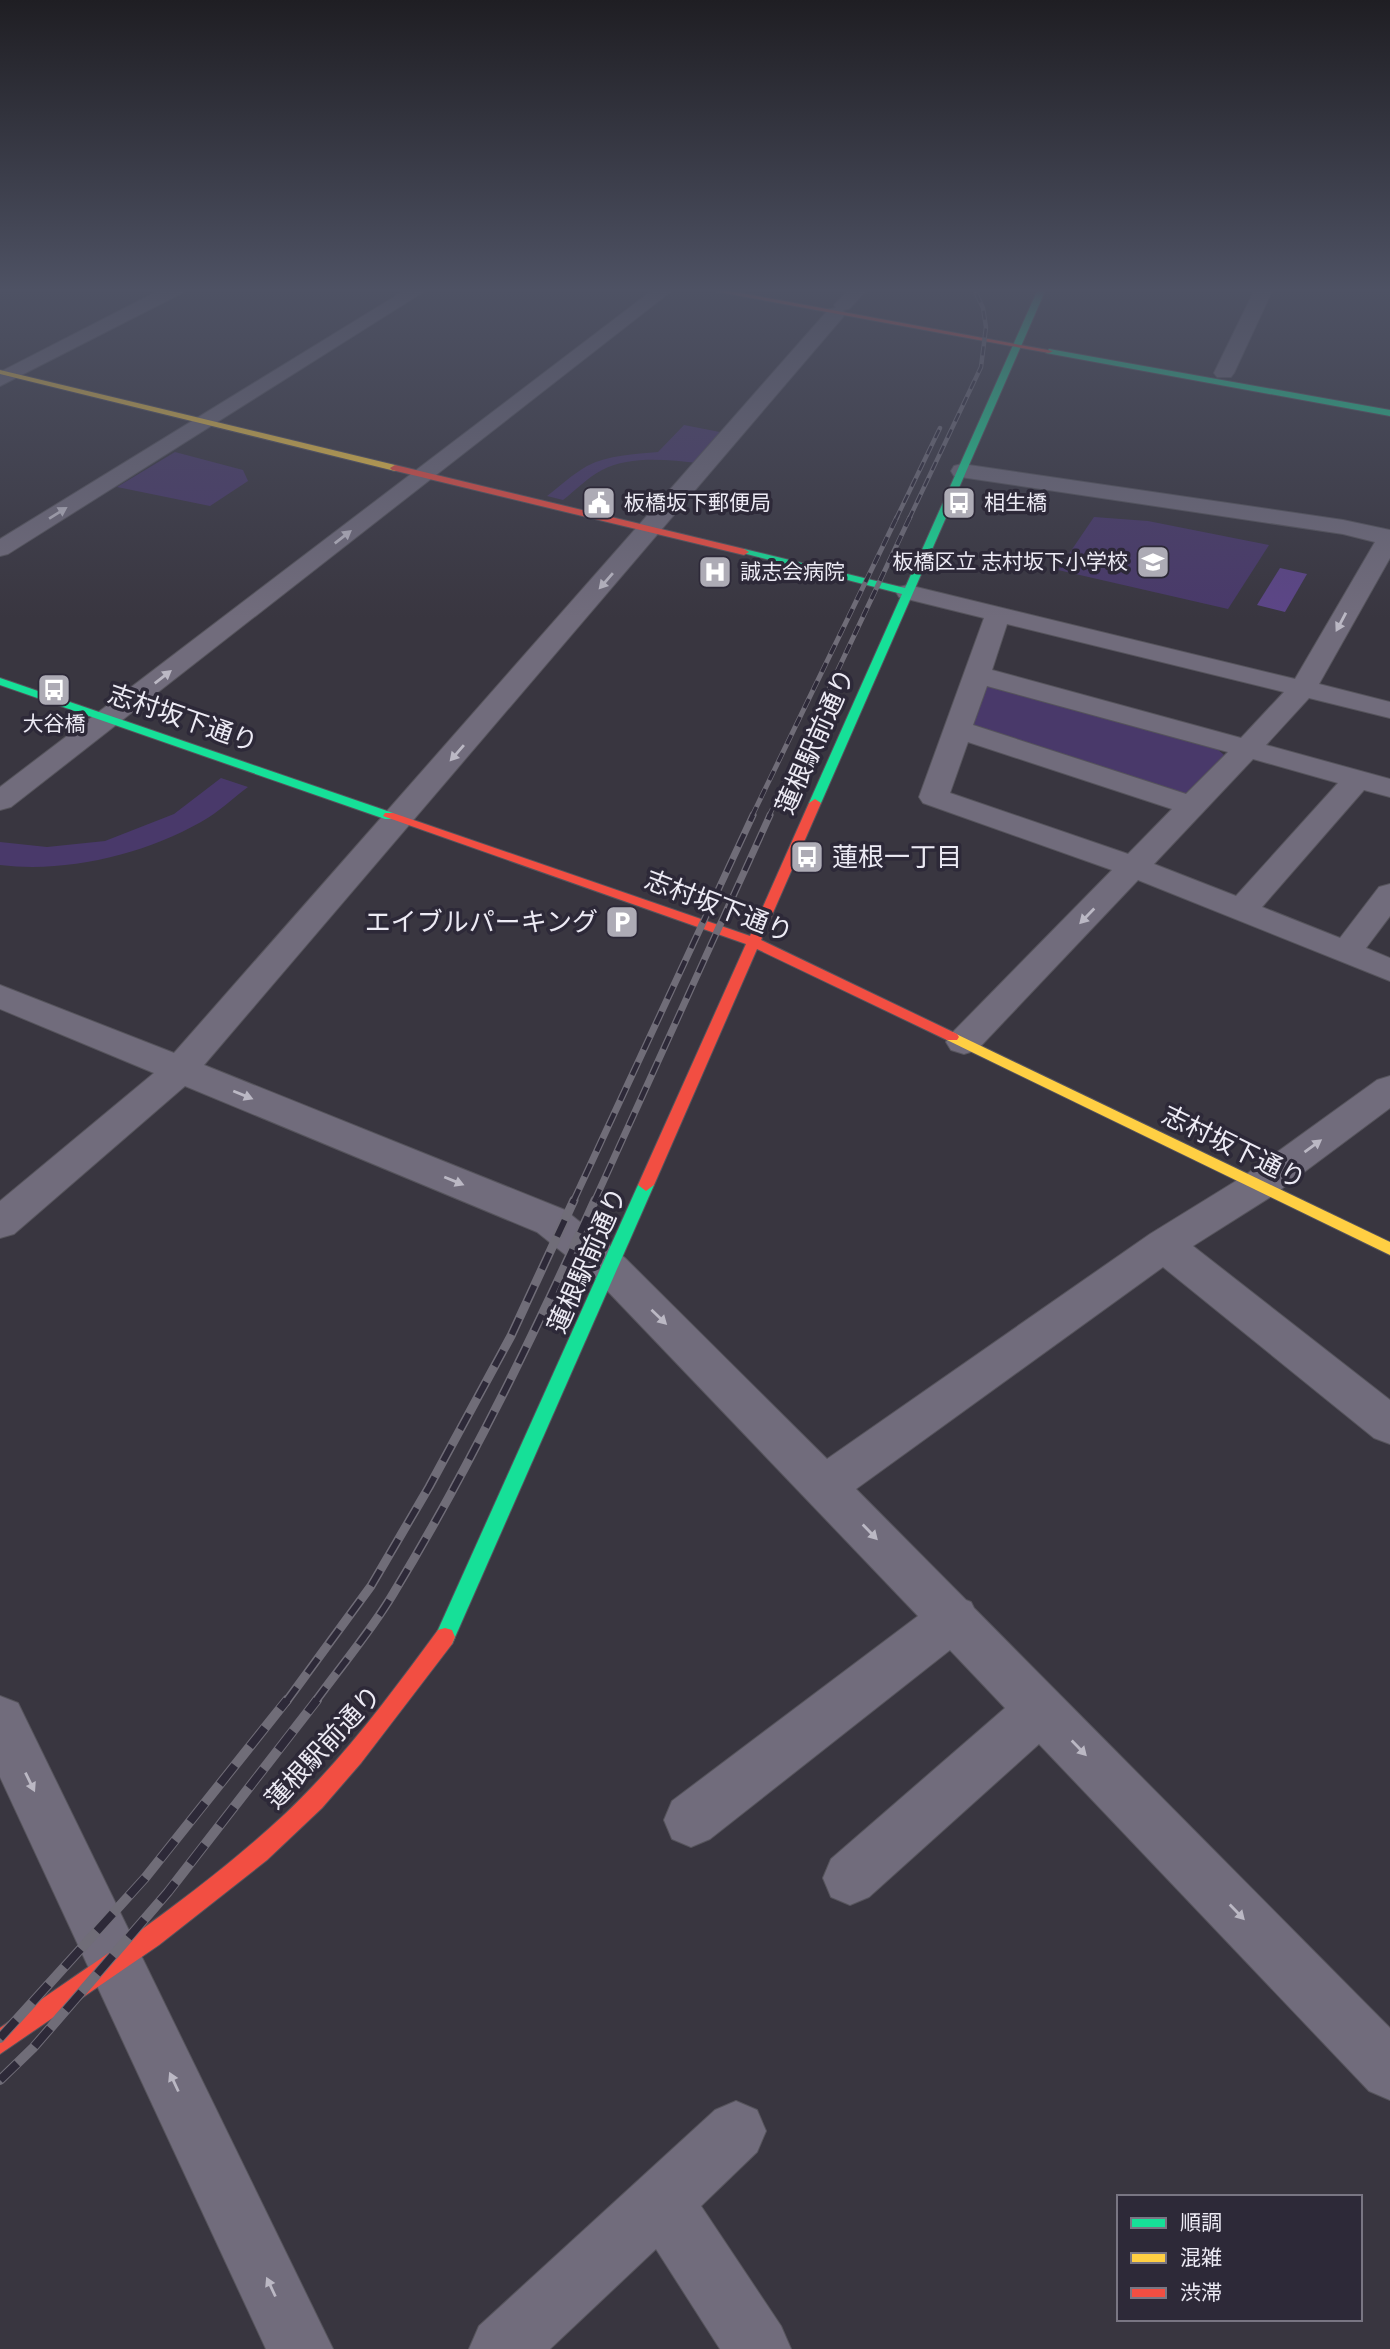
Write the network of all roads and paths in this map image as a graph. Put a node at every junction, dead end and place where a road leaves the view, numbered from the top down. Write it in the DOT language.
graph roads {
  1 [pos="106,399"];
  2 [pos="243,399"];
  3 [pos="523,399"];
  4 [pos="763,399"];
  5 [pos="994,399"];
  6 [pos="1311,399"];
  7 [pos="1361,399"];
  8 [pos="1390,404"];
  9 [pos="1390,414"];
  10 [pos="206,422"];
  11 [pos="962,471"];
  12 [pos="424,475"];
  13 [pos="651,529"];
  14 [pos="1390,537"];
  15 [pos="0,549"];
  16 [pos="908,592"];
  17 [pos="998,614"];
  18 [pos="975,674"];
  19 [pos="0,681"];
  20 [pos="1303,688"];
  21 [pos="1390,710"];
  22 [pos="109,718"];
  23 [pos="957,729"];
  24 [pos="1246,750"];
  25 [pos="1358,779"];
  26 [pos="1390,788"];
  27 [pos="0,801"];
  28 [pos="1192,806"];
  29 [pos="400,819"];
  30 [pos="1134,867"];
  31 [pos="1390,894"];
  32 [pos="1241,910"];
  33 [pos="754,942"];
  34 [pos="1346,952"];
  35 [pos="1390,970"];
  36 [pos="0,996"];
  37 [pos="964,1042"];
  38 [pos="180,1070"];
  39 [pos="1390,1089"];
  40 [pos="1258,1186"];
  41 [pos="0,1223"];
  42 [pos="1164,1245"];
  43 [pos="1390,1249"];
  44 [pos="611,1269"];
  45 [pos="1390,1425"];
  46 [pos="825,1486"];
  47 [pos="954,1618"];
  48 [pos="1041,1709"];
  49 [pos="0,1721"];
  50 [pos="691,1819"];
  51 [pos="850,1878"];
  52 [pos="116,1960"];
  53 [pos="0,2042"];
  54 [pos="1390,2070"];
  55 [pos="736,2132"];
  56 [pos="662,2201"];
  57 [pos="300,2349"];
  58 [pos="502,2349"];
  59 [pos="758,2349"];
  1 -- 10 [label="street"];
  2 -- 10 [label="street"];
  3 -- 12 [label="street"];
  4 -- 13 [label="street"];
  5 -- 11 [label="street, 蓮根駅前通り"];
  6 -- 9 [label="street"];
  7 -- 8 [label="street"];
  10 -- 12 [label="street"];
  15 -- 10 [label="street, one-way"];
  11 -- 14 [label="street"];
  11 -- 16 [label="street, 蓮根駅前通り"];
  12 -- 13 [label="street"];
  22 -- 12 [label="street, one-way"];
  13 -- 16 [label="street"];
  13 -- 29 [label="street, one-way"];
  14 -- 20 [label="street, one-way"];
  16 -- 17 [label="street"];
  16 -- 33 [label="street, 蓮根駅前通り"];
  17 -- 18 [label="street"];
  17 -- 20 [label="street"];
  18 -- 23 [label="street"];
  18 -- 24 [label="street"];
  19 -- 22 [label="street, 志村坂下通り"];
  20 -- 21 [label="street"];
  20 -- 24 [label="street"];
  22 -- 27 [label="street"];
  22 -- 29 [label="street, 志村坂下通り"];
  23 -- 28 [label="street"];
  23 -- 30 [label="street"];
  24 -- 25 [label="street"];
  24 -- 28 [label="street"];
  25 -- 26 [label="street"];
  25 -- 32 [label="street"];
  28 -- 30 [label="street"];
  29 -- 33 [label="street, 志村坂下通り"];
  29 -- 38 [label="street"];
  30 -- 32 [label="street"];
  30 -- 37 [label="street, one-way"];
  31 -- 34 [label="street"];
  32 -- 34 [label="street"];
  33 -- 37 [label="street, 志村坂下通り"];
  33 -- 44 [label="street, 蓮根駅前通り"];
  34 -- 35 [label="street"];
  36 -- 38 [label="street"];
  37 -- 40 [label="street, 志村坂下通り"];
  38 -- 41 [label="street"];
  38 -- 44 [label="street, one-way"];
  40 -- 39 [label="street, one-way"];
  40 -- 42 [label="street"];
  40 -- 43 [label="street, 志村坂下通り"];
  42 -- 45 [label="street"];
  42 -- 46 [label="street"];
  44 -- 46 [label="street, one-way"];
  44 -- 52 [label="street, 蓮根駅前通り"];
  46 -- 47 [label="street, one-way"];
  47 -- 48 [label="street"];
  47 -- 50 [label="street"];
  48 -- 51 [label="street"];
  48 -- 54 [label="street, one-way"];
  49 -- 52 [label="street, one-way"];
  52 -- 53 [label="street, 蓮根駅前通り"];
  57 -- 52 [label="street, one-way"];
  55 -- 56 [label="street"];
  56 -- 58 [label="street"];
  56 -- 59 [label="street"];
}
